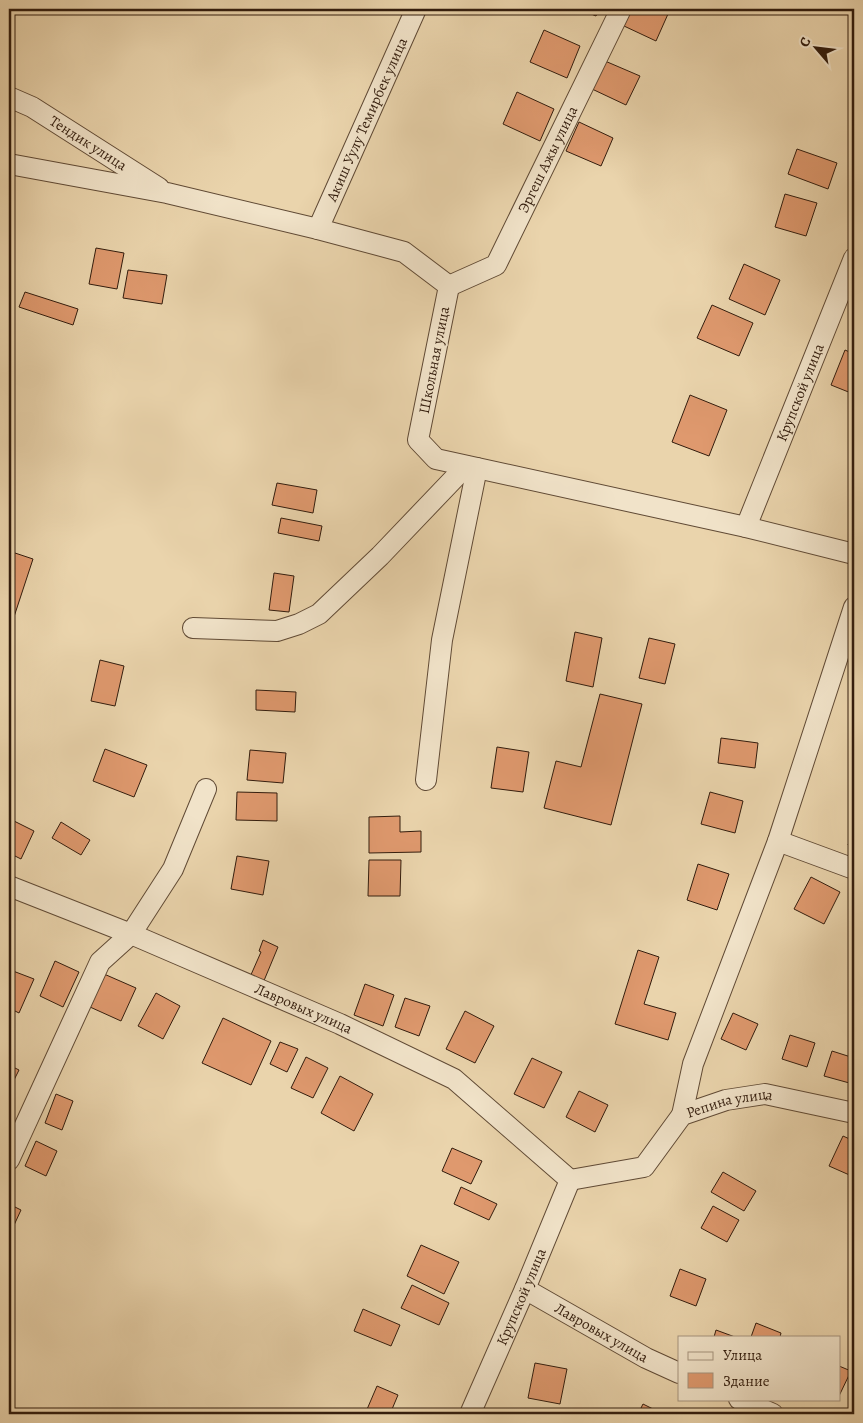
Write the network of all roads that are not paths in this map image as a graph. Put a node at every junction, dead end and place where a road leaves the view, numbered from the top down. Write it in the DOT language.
graph roads {
  1 [pos="621,9"];
  2 [pos="412,10"];
  3 [pos="9,96"];
  4 [pos="9,164"];
  5 [pos="167,193"];
  6 [pos="318,229"];
  7 [pos="854,258"];
  8 [pos="449,286"];
  9 [pos="472,467"];
  10 [pos="746,527"];
  11 [pos="854,554"];
  12 [pos="854,607"];
  13 [pos="193,628"];
  14 [pos="426,780"];
  15 [pos="206,789"];
  16 [pos="778,841"];
  17 [pos="854,869"];
  18 [pos="9,886"];
  19 [pos="131,934"];
  20 [pos="854,1114"];
  21 [pos="682,1115"];
  22 [pos="9,1160"];
  23 [pos="570,1180"];
  24 [pos="525,1289"];
  25 [pos="678,1373"];
  26 [pos="741,1400"];
  27 [pos="470,1414"];
  28 [pos="773,1414"];
  1 -- 8 [label="street, Эргеш Ажы улица"];
  2 -- 6 [label="street, Акиш Уулу Темирбек улица"];
  3 -- 5 [label="street, Тендик улица"];
  4 -- 5 [label="street, Школьная улица"];
  5 -- 6 [label="street, Школьная улица"];
  6 -- 8 [label="street, Школьная улица"];
  7 -- 10 [label="street, Крупской улица"];
  8 -- 9 [label="street, Школьная улица"];
  9 -- 10 [label="street, Школьная улица"];
  9 -- 13 [label="street"];
  9 -- 14 [label="street"];
  10 -- 11 [label="street, Школьная улица"];
  12 -- 16 [label="street"];
  15 -- 19 [label="street"];
  16 -- 17 [label="street"];
  16 -- 21 [label="street"];
  18 -- 19 [label="street, Лавровых улица"];
  19 -- 22 [label="street"];
  19 -- 23 [label="street, Лавровых улица"];
  20 -- 21 [label="street, Репина улица"];
  21 -- 23 [label="street, Репина улица"];
  23 -- 24 [label="street, Крупской улица"];
  24 -- 25 [label="street, Лавровых улица"];
  24 -- 27 [label="street, Крупской улица"];
  26 -- 28 [label="street"];
}
